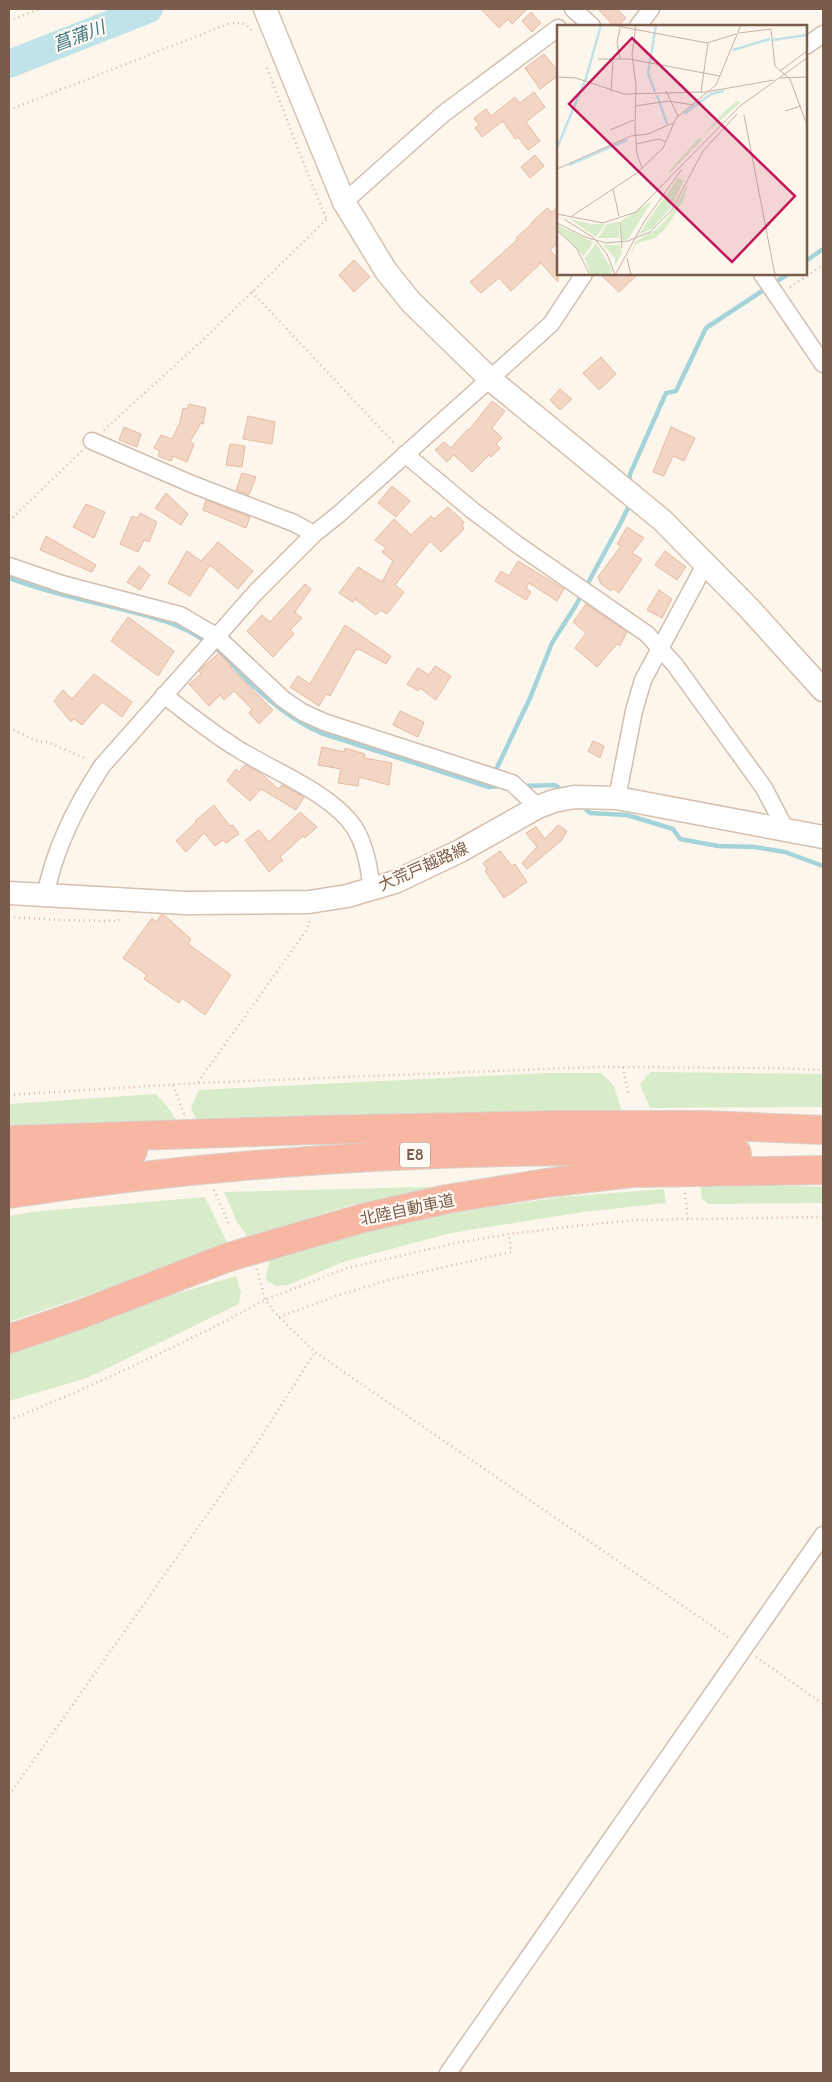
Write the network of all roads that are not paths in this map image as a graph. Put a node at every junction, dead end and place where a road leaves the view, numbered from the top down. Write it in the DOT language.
graph roads {
  1 [pos="265,9"];
  2 [pos="651,9"];
  3 [pos="575,11"];
  4 [pos="561,25"];
  5 [pos="591,25"];
  6 [pos="639,25"];
  7 [pos="557,28"];
  8 [pos="823,34"];
  9 [pos="807,45"];
  10 [pos="344,202"];
  11 [pos="583,275"];
  12 [pos="763,275"];
  13 [pos="823,364"];
  14 [pos="490,379"];
  15 [pos="92,441"];
  16 [pos="405,454"];
  17 [pos="314,534"];
  18 [pos="706,563"];
  19 [pos="9,566"];
  20 [pos="216,636"];
  21 [pos="659,648"];
  22 [pos="823,690"];
  23 [pos="164,695"];
  24 [pos="618,798"];
  25 [pos="538,807"];
  26 [pos="786,830"];
  27 [pos="823,837"];
  28 [pos="372,889"];
  29 [pos="9,893"];
  30 [pos="45,897"];
  31 [pos="424,1129"];
  32 [pos="823,1130"];
  33 [pos="9,1140"];
  34 [pos="823,1154"];
  35 [pos="9,1167"];
  36 [pos="823,1170"];
  37 [pos="9,1194"];
  38 [pos="9,1339"];
  39 [pos="823,1534"];
  40 [pos="448,2073"];
  1 -- 10 [label="street"];
  2 -- 6 [label="street"];
  3 -- 4 [label="street"];
  3 -- 5 [label="street"];
  7 -- 10 [label="street"];
  8 -- 9 [label="street"];
  10 -- 14 [label="street"];
  11 -- 14 [label="street"];
  12 -- 13 [label="street"];
  14 -- 16 [label="street"];
  14 -- 18 [label="street"];
  15 -- 17 [label="street"];
  16 -- 17 [label="street"];
  16 -- 21 [label="street"];
  17 -- 20 [label="street"];
  18 -- 21 [label="street"];
  18 -- 22 [label="street"];
  19 -- 20 [label="street"];
  20 -- 23 [label="street"];
  20 -- 25 [label="street"];
  21 -- 24 [label="street"];
  21 -- 26 [label="street"];
  23 -- 28 [label="street"];
  23 -- 30 [label="street"];
  24 -- 25 [label="street, 大荒戸越路線"];
  24 -- 26 [label="street, 大荒戸越路線"];
  25 -- 28 [label="street, 大荒戸越路線"];
  26 -- 27 [label="street, 大荒戸越路線"];
  28 -- 30 [label="street, 大荒戸越路線"];
  29 -- 30 [label="street, 大荒戸越路線"];
  31 -- 32 [label="highway, E8"];
  31 -- 33 [label="highway, E8"];
  31 -- 35 [label="highway, E8"];
  34 -- 37 [label="highway, E8"];
  36 -- 38 [label="highway, 北陸自動車道"];
  39 -- 40 [label="street"];
}
